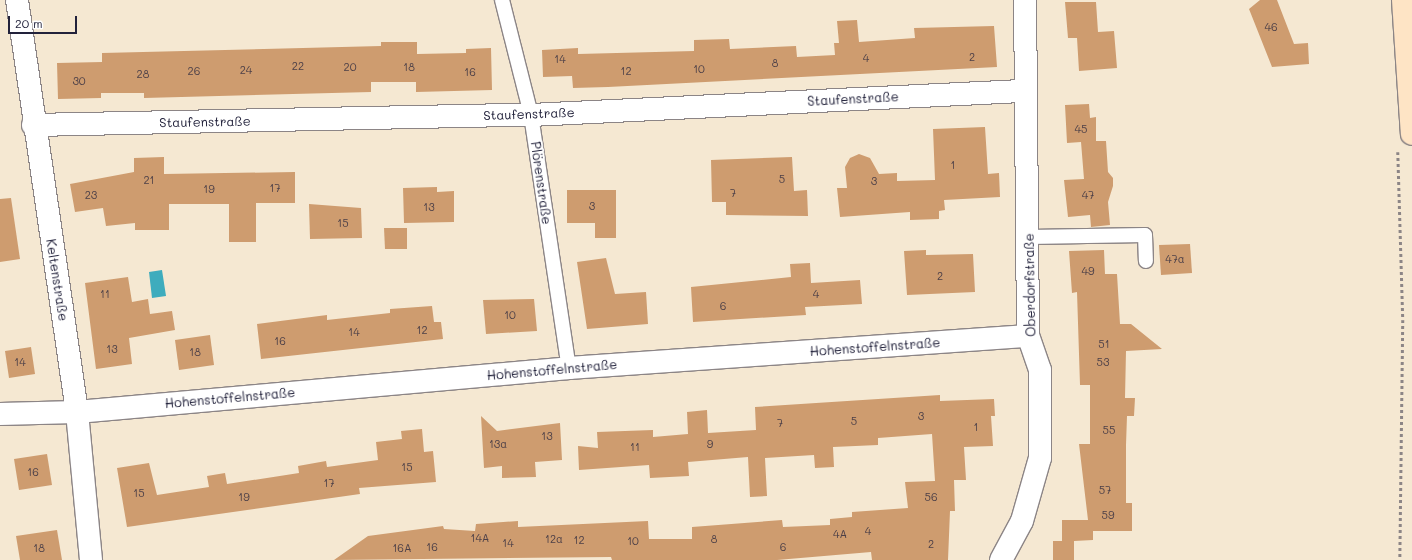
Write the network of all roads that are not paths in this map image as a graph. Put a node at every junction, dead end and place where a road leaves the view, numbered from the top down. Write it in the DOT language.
graph roads {
  1 [pos="17,0"];
  2 [pos="502,0"];
  3 [pos="1025,0"];
  4 [pos="1403,0"];
  5 [pos="1409,58"];
  6 [pos="1025,91"];
  7 [pos="531,114"];
  8 [pos="33,125"];
  9 [pos="1405,140"];
  10 [pos="1029,237"];
  11 [pos="1146,260"];
  12 [pos="1028,336"];
  13 [pos="569,368"];
  14 [pos="77,412"];
  15 [pos="0,414"];
  16 [pos="91,560"];
  17 [pos="1001,560"];
  1 -- 8 [label="street, Keltenstraße"];
  2 -- 7 [label="lane, Plörenstraße"];
  3 -- 6 [label="street, Oberdorfstraße"];
  4 -- 5 [label="main road"];
  5 -- 9 [label="main road"];
  6 -- 7 [label="street, Staufenstraße"];
  6 -- 10 [label="street, Oberdorfstraße"];
  7 -- 8 [label="street, Staufenstraße"];
  7 -- 13 [label="lane, Plörenstraße"];
  8 -- 14 [label="street, Keltenstraße"];
  10 -- 11 [label="lane"];
  10 -- 12 [label="street, Oberdorfstraße"];
  12 -- 13 [label="street, Hohenstoffelnstraße"];
  12 -- 17 [label="street, Oberdorfstraße"];
  13 -- 14 [label="street, Hohenstoffelnstraße"];
  14 -- 15 [label="street, Hohenstoffelnstraße"];
  14 -- 16 [label="street, Keltenstraße"];
}
